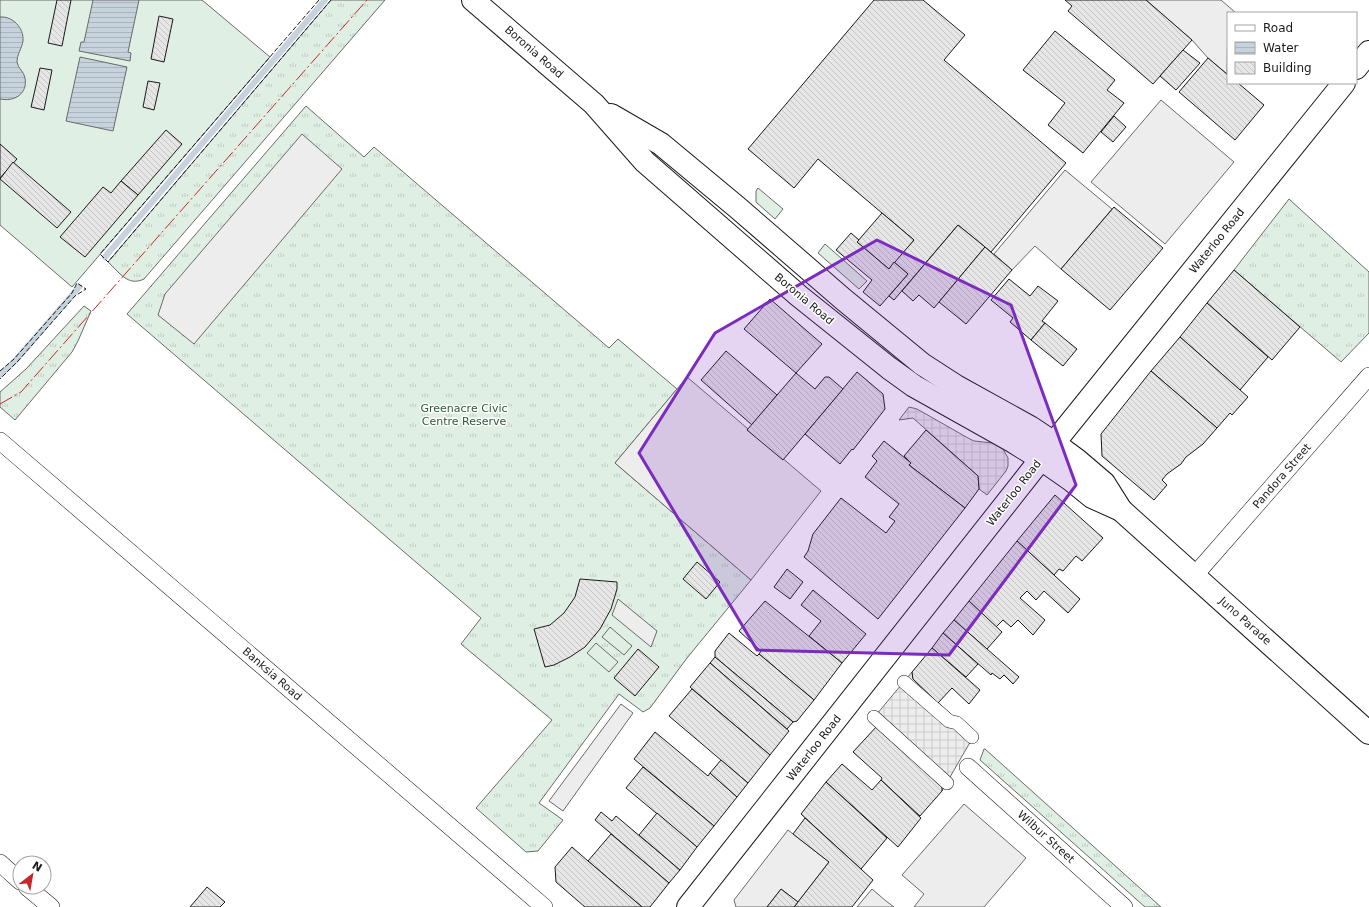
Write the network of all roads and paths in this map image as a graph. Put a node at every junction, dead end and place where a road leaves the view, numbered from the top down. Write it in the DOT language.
graph roads {
  1 [pos="473,0"];
  2 [pos="1369,52"];
  3 [pos="1357,67"];
  4 [pos="1343,84"];
  5 [pos="1369,376"];
  6 [pos="0,441"];
  7 [pos="1047,451"];
  8 [pos="1194,576"];
  9 [pos="904,682"];
  10 [pos="874,717"];
  11 [pos="1369,733"];
  12 [pos="972,737"];
  13 [pos="968,767"];
  14 [pos="947,783"];
  15 [pos="0,863"];
  16 [pos="12,874"];
  17 [pos="37,895"];
  18 [pos="51,907"];
  19 [pos="544,907"];
  20 [pos="688,907"];
  21 [pos="1124,907"];
  1 -- 7 [label="main road, Boronia Road"];
  2 -- 3 [label="main road"];
  4 -- 7 [label="main road, Waterloo Road"];
  5 -- 8 [label="street, Pandora Street"];
  6 -- 19 [label="street, Banksia Road"];
  7 -- 8 [label="main road, Juno Parade"];
  7 -- 20 [label="main road, Waterloo Road"];
  8 -- 11 [label="main road, Juno Parade"];
  9 -- 12 [label="street"];
  10 -- 14 [label="street"];
  13 -- 21 [label="street, Wilbur Street"];
  15 -- 16 [label="street"];
  17 -- 18 [label="street"];
}
